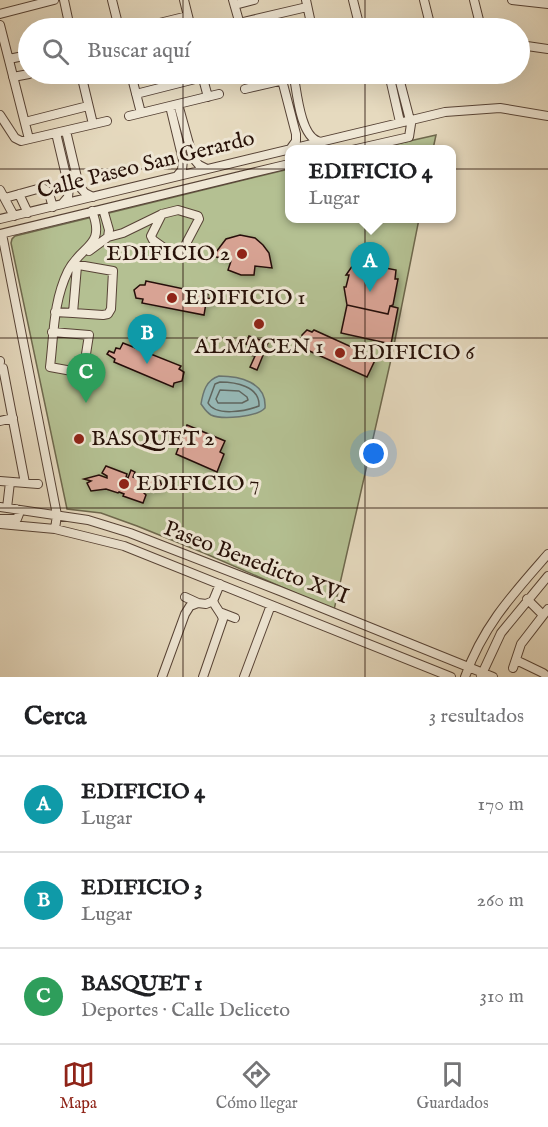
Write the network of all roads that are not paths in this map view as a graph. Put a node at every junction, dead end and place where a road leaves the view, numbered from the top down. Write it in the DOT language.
graph roads {
  1 [pos="54,0"];
  2 [pos="64,0"];
  3 [pos="112,0"];
  4 [pos="184,0"];
  5 [pos="254,0"];
  6 [pos="353,0"];
  7 [pos="424,0"];
  8 [pos="474,0"];
  9 [pos="512,0"];
  10 [pos="548,1"];
  11 [pos="234,3"];
  12 [pos="307,3"];
  13 [pos="0,14"];
  14 [pos="188,16"];
  15 [pos="68,18"];
  16 [pos="116,18"];
  17 [pos="180,18"];
  18 [pos="238,18"];
  19 [pos="263,18"];
  20 [pos="310,18"];
  21 [pos="358,18"];
  22 [pos="427,18"];
  23 [pos="478,18"];
  24 [pos="0,25"];
  25 [pos="1,37"];
  26 [pos="530,47"];
  27 [pos="548,49"];
  28 [pos="18,57"];
  29 [pos="9,59"];
  30 [pos="18,76"];
  31 [pos="13,77"];
  32 [pos="83,84"];
  33 [pos="134,84"];
  34 [pos="171,84"];
  35 [pos="204,84"];
  36 [pos="264,84"];
  37 [pos="283,84"];
  38 [pos="296,84"];
  39 [pos="390,84"];
  40 [pos="401,84"];
  41 [pos="255,86"];
  42 [pos="245,89"];
  43 [pos="136,94"];
  44 [pos="219,94"];
  45 [pos="208,97"];
  46 [pos="174,105"];
  47 [pos="88,106"];
  48 [pos="141,113"];
  49 [pos="0,115"];
  50 [pos="129,116"];
  51 [pos="548,116"];
  52 [pos="410,119"];
  53 [pos="107,121"];
  54 [pos="25,122"];
  55 [pos="395,123"];
  56 [pos="93,124"];
  57 [pos="66,131"];
  58 [pos="56,133"];
  59 [pos="29,140"];
  60 [pos="320,141"];
  61 [pos="386,142"];
  62 [pos="293,145"];
  63 [pos="303,145"];
  64 [pos="373,145"];
  65 [pos="285,150"];
  66 [pos="285,165"];
  67 [pos="207,169"];
  68 [pos="177,176"];
  69 [pos="0,190"];
  70 [pos="20,194"];
  71 [pos="93,197"];
  72 [pos="5,198"];
  73 [pos="62,204"];
  74 [pos="53,207"];
  75 [pos="103,209"];
  76 [pos="92,212"];
  77 [pos="28,213"];
  78 [pos="162,214"];
  79 [pos="14,216"];
  80 [pos="0,219"];
  81 [pos="98,232"];
  82 [pos="1,234"];
  83 [pos="108,237"];
  84 [pos="80,256"];
  85 [pos="75,265"];
  86 [pos="55,312"];
  87 [pos="73,313"];
  88 [pos="52,332"];
  89 [pos="1,364"];
  90 [pos="3,382"];
  91 [pos="13,418"];
  92 [pos="0,421"];
  93 [pos="0,481"];
  94 [pos="10,482"];
  95 [pos="25,483"];
  96 [pos="38,484"];
  97 [pos="8,508"];
  98 [pos="57,515"];
  99 [pos="0,522"];
  100 [pos="56,529"];
  101 [pos="548,554"];
  102 [pos="548,576"];
  103 [pos="220,584"];
  104 [pos="185,597"];
  105 [pos="527,599"];
  106 [pos="213,602"];
  107 [pos="198,603"];
  108 [pos="271,605"];
  109 [pos="545,612"];
  110 [pos="222,613"];
  111 [pos="235,618"];
  112 [pos="468,667"];
  113 [pos="546,672"];
  114 [pos="481,675"];
  115 [pos="162,677"];
  116 [pos="203,677"];
  117 [pos="244,677"];
  118 [pos="451,677"];
  119 [pos="465,677"];
  120 [pos="493,677"];
  1 -- 13 [label="street"];
  2 -- 15 [label="street"];
  3 -- 16 [label="street"];
  4 -- 14 [label="street"];
  5 -- 11 [label="street"];
  6 -- 21 [label="street"];
  7 -- 22 [label="street"];
  8 -- 23 [label="street"];
  9 -- 10 [label="street"];
  11 -- 18 [label="street"];
  12 -- 19 [label="street"];
  12 -- 20 [label="street"];
  14 -- 17 [label="street"];
  24 -- 25 [label="street"];
  25 -- 29 [label="street"];
  26 -- 27 [label="street"];
  28 -- 29 [label="street"];
  29 -- 31 [label="street"];
  30 -- 31 [label="street"];
  31 -- 54 [label="street"];
  32 -- 47 [label="street"];
  33 -- 43 [label="street"];
  34 -- 43 [label="street"];
  35 -- 45 [label="street"];
  36 -- 41 [label="street"];
  37 -- 62 [label="street"];
  38 -- 60 [label="street"];
  39 -- 55 [label="street"];
  40 -- 52 [label="street"];
  41 -- 42 [label="street"];
  43 -- 48 [label="street"];
  44 -- 45 [label="street"];
  45 -- 46 [label="street"];
  46 -- 48 [label="street"];
  46 -- 67 [label="street"];
  46 -- 68 [label="street"];
  47 -- 54 [label="street"];
  47 -- 56 [label="street"];
  48 -- 50 [label="street"];
  49 -- 59 [label="street"];
  51 -- 52 [label="street, Calle Paseo San Gerardo"];
  52 -- 55 [label="street, Calle Paseo San Gerardo"];
  52 -- 61 [label="street"];
  53 -- 56 [label="street"];
  54 -- 59 [label="street"];
  55 -- 60 [label="street, Calle Paseo San Gerardo"];
  55 -- 61 [label="street"];
  56 -- 57 [label="street"];
  57 -- 58 [label="street"];
  57 -- 71 [label="street"];
  58 -- 59 [label="street"];
  58 -- 73 [label="street"];
  60 -- 63 [label="street, Calle Paseo San Gerardo"];
  61 -- 64 [label="street"];
  65 -- 67 [label="street, Calle Paseo San Gerardo"];
  66 -- 75 [label="street, Calle Paseo San Gerardo"];
  67 -- 68 [label="street, Calle Paseo San Gerardo"];
  68 -- 71 [label="street, Calle Paseo San Gerardo"];
  69 -- 72 [label="street"];
  70 -- 72 [label="street"];
  70 -- 74 [label="street"];
  70 -- 77 [label="street"];
  71 -- 73 [label="street, Calle Paseo San Gerardo"];
  72 -- 79 [label="street"];
  73 -- 74 [label="street, Calle Paseo San Gerardo"];
  74 -- 77 [label="street, Calle Paseo San Gerardo"];
  75 -- 76 [label="street, Calle Paseo San Gerardo"];
  75 -- 83 [label="street"];
  76 -- 81 [label="street"];
  76 -- 82 [label="street, Calle Paseo San Gerardo"];
  77 -- 79 [label="street, Calle Paseo San Gerardo"];
  78 -- 78 [label="street"];
  78 -- 83 [label="street"];
  79 -- 80 [label="street, Calle Paseo San Gerardo"];
  81 -- 83 [label="street"];
  81 -- 84 [label="street"];
  82 -- 98 [label="street"];
  83 -- 84 [label="street"];
  84 -- 85 [label="street"];
  85 -- 86 [label="street"];
  85 -- 87 [label="street"];
  85 -- 87 [label="street"];
  86 -- 87 [label="street"];
  86 -- 88 [label="street"];
  88 -- 88 [label="street"];
  89 -- 90 [label="street"];
  90 -- 91 [label="street"];
  91 -- 92 [label="street"];
  91 -- 95 [label="street"];
  93 -- 94 [label="street"];
  94 -- 95 [label="street"];
  94 -- 97 [label="street"];
  95 -- 96 [label="street"];
  97 -- 98 [label="street, Paseo Benedicto XVI"];
  97 -- 99 [label="street"];
  98 -- 100 [label="street"];
  98 -- 112 [label="street, Paseo Benedicto XVI"];
  99 -- 100 [label="street, Paseo Benedicto XVI"];
  100 -- 103 [label="street, Paseo Benedicto XVI"];
  101 -- 112 [label="street"];
  102 -- 105 [label="street"];
  103 -- 106 [label="street"];
  103 -- 108 [label="street, Paseo Benedicto XVI"];
  104 -- 107 [label="street"];
  105 -- 109 [label="street"];
  105 -- 114 [label="street"];
  106 -- 107 [label="street"];
  106 -- 110 [label="street"];
  107 -- 115 [label="street"];
  108 -- 117 [label="street"];
  108 -- 118 [label="street, Paseo Benedicto XVI"];
  109 -- 113 [label="street"];
  110 -- 111 [label="street"];
  110 -- 116 [label="street"];
  112 -- 114 [label="street, Paseo Benedicto XVI"];
  112 -- 119 [label="street"];
  114 -- 120 [label="street, Paseo Benedicto XVI"];
}
